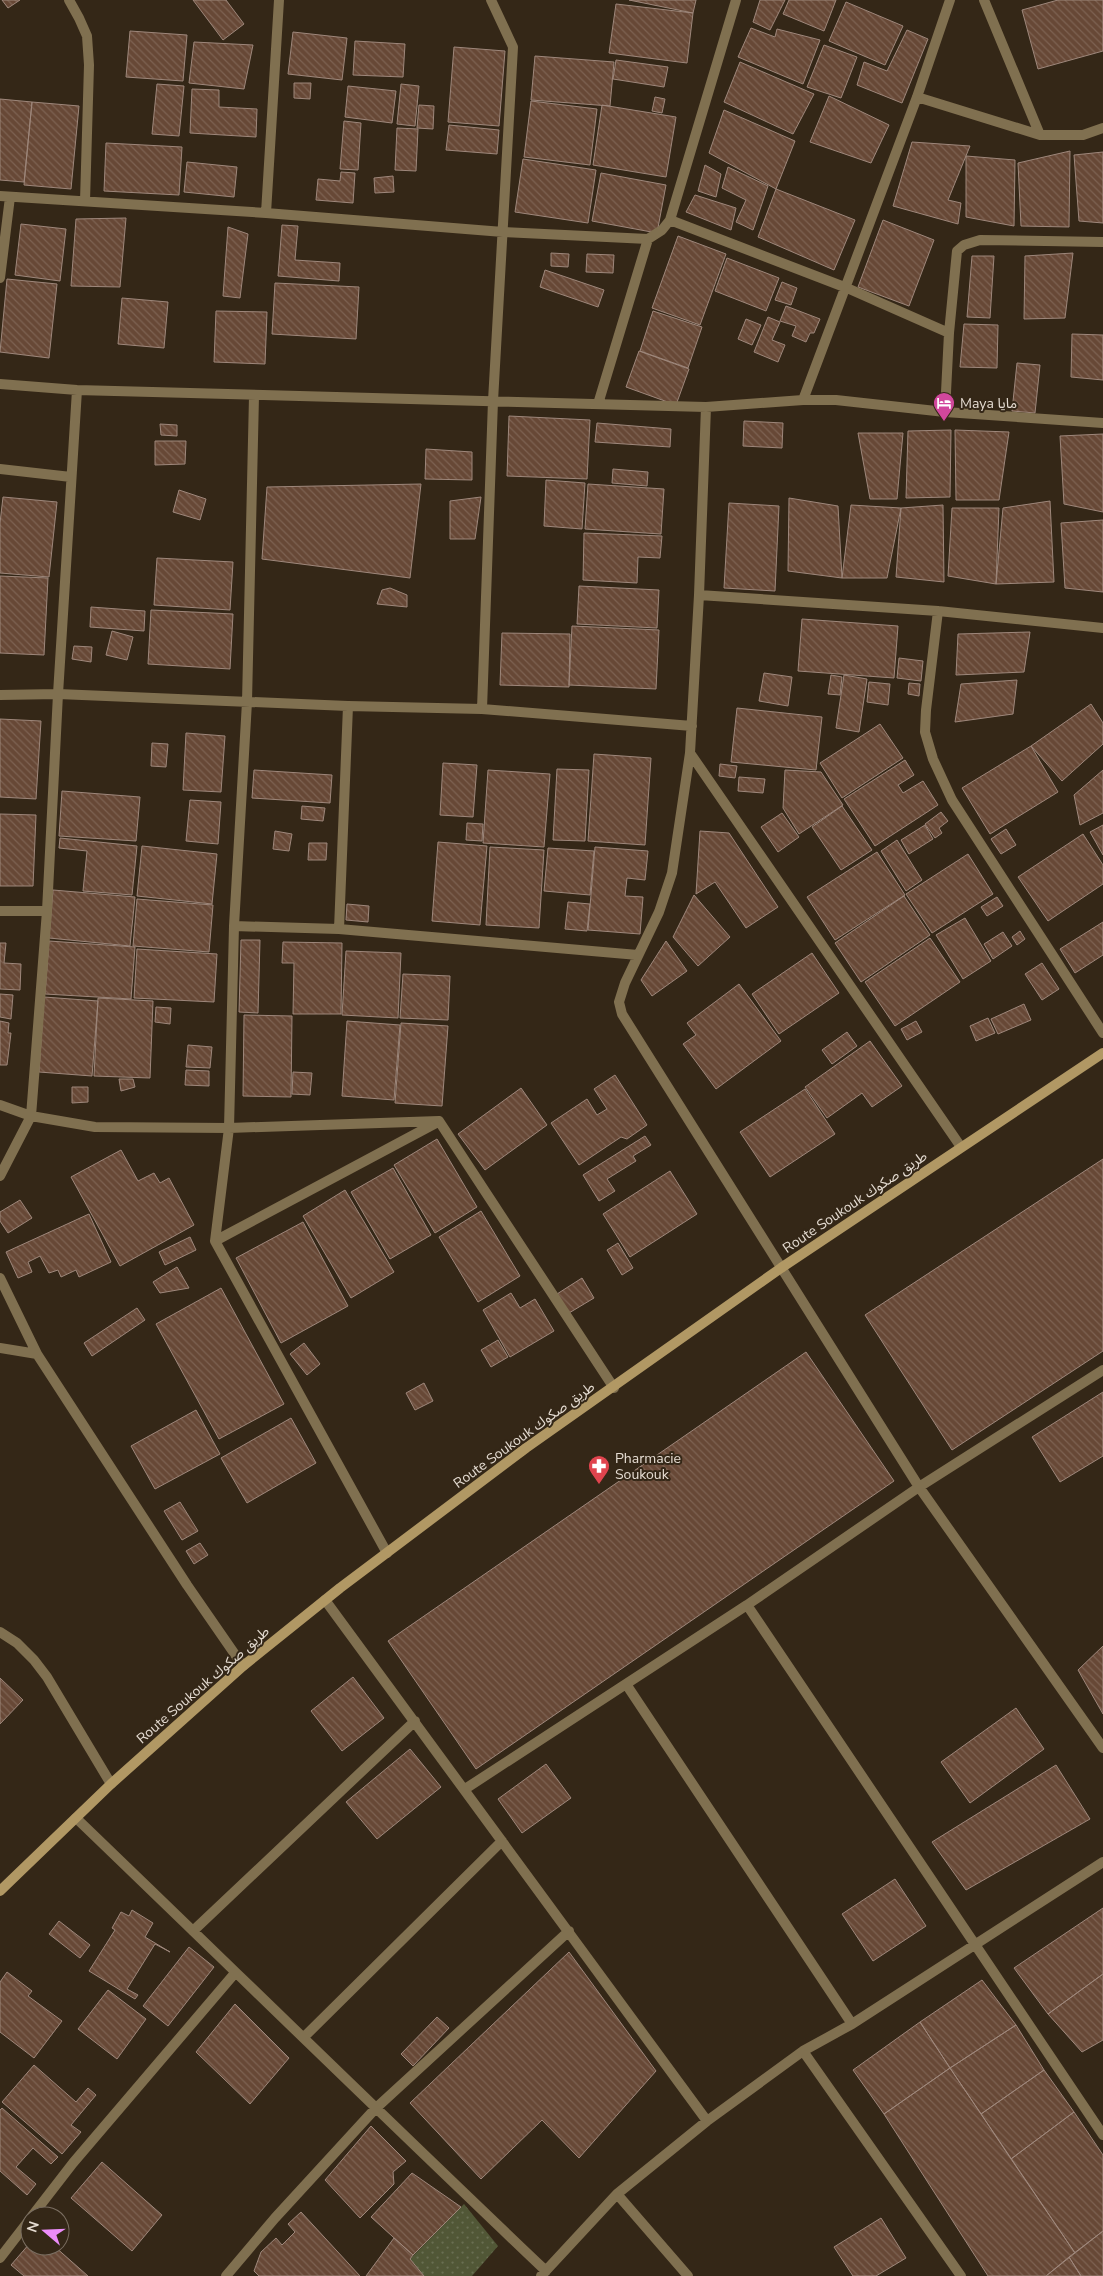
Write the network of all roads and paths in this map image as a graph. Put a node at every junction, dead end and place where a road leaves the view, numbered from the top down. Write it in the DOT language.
graph roads {
  1 [pos="69,0"];
  2 [pos="279,0"];
  3 [pos="491,0"];
  4 [pos="736,0"];
  5 [pos="950,0"];
  6 [pos="984,0"];
  7 [pos="917,97"];
  8 [pos="1103,128"];
  9 [pos="1040,135"];
  10 [pos="5,196"];
  11 [pos="85,202"];
  12 [pos="266,213"];
  13 [pos="670,220"];
  14 [pos="502,232"];
  15 [pos="648,239"];
  16 [pos="1103,242"];
  17 [pos="0,278"];
  18 [pos="847,288"];
  19 [pos="949,333"];
  20 [pos="0,384"];
  21 [pos="77,390"];
  22 [pos="254,396"];
  23 [pos="804,400"];
  24 [pos="493,401"];
  25 [pos="598,404"];
  26 [pos="706,407"];
  27 [pos="944,412"];
  28 [pos="1103,424"];
  29 [pos="0,470"];
  30 [pos="71,477"];
  31 [pos="699,595"];
  32 [pos="938,612"];
  33 [pos="1103,628"];
  34 [pos="58,694"];
  35 [pos="0,695"];
  36 [pos="247,702"];
  37 [pos="348,706"];
  38 [pos="482,709"];
  39 [pos="692,726"];
  40 [pos="690,753"];
  41 [pos="0,911"];
  42 [pos="48,911"];
  43 [pos="234,926"];
  44 [pos="339,929"];
  45 [pos="638,955"];
  46 [pos="1103,1033"];
  47 [pos="1103,1053"];
  48 [pos="0,1105"];
  49 [pos="31,1116"];
  50 [pos="439,1121"];
  51 [pos="229,1128"];
  52 [pos="961,1147"];
  53 [pos="0,1176"];
  54 [pos="215,1241"];
  55 [pos="781,1268"];
  56 [pos="0,1278"];
  57 [pos="0,1348"];
  58 [pos="37,1354"];
  59 [pos="1103,1370"];
  60 [pos="614,1388"];
  61 [pos="919,1487"];
  62 [pos="387,1552"];
  63 [pos="325,1600"];
  64 [pos="747,1605"];
  65 [pos="0,1632"];
  66 [pos="243,1666"];
  67 [pos="626,1684"];
  68 [pos="415,1721"];
  69 [pos="1103,1748"];
  70 [pos="111,1784"];
  71 [pos="465,1789"];
  72 [pos="76,1818"];
  73 [pos="502,1841"];
  74 [pos="1103,1862"];
  75 [pos="0,1891"];
  76 [pos="193,1931"];
  77 [pos="569,1932"];
  78 [pos="974,1944"];
  79 [pos="235,1973"];
  80 [pos="852,2024"];
  81 [pos="304,2037"];
  82 [pos="803,2051"];
  83 [pos="375,2109"];
  84 [pos="707,2121"];
  85 [pos="1103,2135"];
  86 [pos="616,2194"];
  87 [pos="39,2206"];
  88 [pos="20,2232"];
  89 [pos="0,2258"];
  90 [pos="543,2273"];
  91 [pos="226,2276"];
  92 [pos="688,2276"];
  93 [pos="961,2276"];
  1 -- 11 [label="street"];
  2 -- 12 [label="street"];
  3 -- 14 [label="street"];
  4 -- 13 [label="street"];
  5 -- 7 [label="street"];
  6 -- 9 [label="street"];
  7 -- 9 [label="street"];
  7 -- 18 [label="street"];
  8 -- 9 [label="street"];
  10 -- 11 [label="street"];
  10 -- 17 [label="street"];
  11 -- 12 [label="street"];
  12 -- 14 [label="street"];
  13 -- 15 [label="street"];
  13 -- 18 [label="street"];
  14 -- 15 [label="street"];
  14 -- 24 [label="street"];
  15 -- 25 [label="street"];
  16 -- 19 [label="street"];
  18 -- 19 [label="street"];
  18 -- 23 [label="street"];
  19 -- 27 [label="street"];
  20 -- 21 [label="street"];
  21 -- 22 [label="street"];
  21 -- 30 [label="street"];
  22 -- 24 [label="street"];
  22 -- 36 [label="street"];
  23 -- 26 [label="street"];
  23 -- 27 [label="street"];
  24 -- 25 [label="street"];
  24 -- 38 [label="street"];
  25 -- 26 [label="street"];
  26 -- 31 [label="street"];
  27 -- 28 [label="street"];
  29 -- 30 [label="street"];
  30 -- 34 [label="street"];
  31 -- 32 [label="street"];
  31 -- 39 [label="street"];
  32 -- 33 [label="street"];
  32 -- 46 [label="street"];
  34 -- 35 [label="street"];
  34 -- 36 [label="street"];
  34 -- 42 [label="street"];
  36 -- 37 [label="street"];
  36 -- 43 [label="street"];
  37 -- 38 [label="street"];
  37 -- 44 [label="street"];
  38 -- 39 [label="street"];
  39 -- 40 [label="street"];
  40 -- 45 [label="street"];
  40 -- 52 [label="street"];
  41 -- 42 [label="street"];
  42 -- 49 [label="street"];
  43 -- 44 [label="street"];
  43 -- 51 [label="street"];
  44 -- 45 [label="street"];
  45 -- 55 [label="street"];
  47 -- 52 [label="street, Route Soukouk طريق صكوك"];
  48 -- 49 [label="street"];
  49 -- 51 [label="street"];
  49 -- 53 [label="street"];
  50 -- 51 [label="street"];
  50 -- 54 [label="street"];
  50 -- 60 [label="street"];
  51 -- 54 [label="street"];
  52 -- 55 [label="street, Route Soukouk طريق صكوك"];
  54 -- 62 [label="street"];
  55 -- 60 [label="street, Route Soukouk طريق صكوك"];
  55 -- 61 [label="street"];
  56 -- 58 [label="street"];
  57 -- 58 [label="street"];
  58 -- 66 [label="street"];
  59 -- 61 [label="street"];
  60 -- 62 [label="street, Route Soukouk طريق صكوك"];
  61 -- 64 [label="street"];
  61 -- 69 [label="street"];
  62 -- 63 [label="street, Route Soukouk طريق صكوك"];
  63 -- 66 [label="street, Route Soukouk طريق صكوك"];
  63 -- 68 [label="street"];
  64 -- 67 [label="street"];
  64 -- 78 [label="street"];
  65 -- 70 [label="street"];
  66 -- 70 [label="street, Route Soukouk طريق صكوك"];
  67 -- 71 [label="street"];
  67 -- 80 [label="street"];
  68 -- 71 [label="street"];
  68 -- 76 [label="street"];
  70 -- 72 [label="street, Route Soukouk طريق صكوك"];
  71 -- 73 [label="street"];
  72 -- 75 [label="street, Route Soukouk طريق صكوك"];
  72 -- 76 [label="street"];
  73 -- 77 [label="street"];
  73 -- 81 [label="street"];
  74 -- 78 [label="street"];
  76 -- 79 [label="street"];
  77 -- 83 [label="street"];
  77 -- 84 [label="street"];
  78 -- 80 [label="street"];
  78 -- 85 [label="street"];
  79 -- 81 [label="street"];
  79 -- 87 [label="street"];
  80 -- 82 [label="street"];
  81 -- 83 [label="street"];
  82 -- 84 [label="street"];
  82 -- 93 [label="street"];
  83 -- 90 [label="street"];
  83 -- 91 [label="street"];
  84 -- 86 [label="street"];
  86 -- 90 [label="street"];
  86 -- 92 [label="street"];
  88 -- 89 [label="street"];
}
